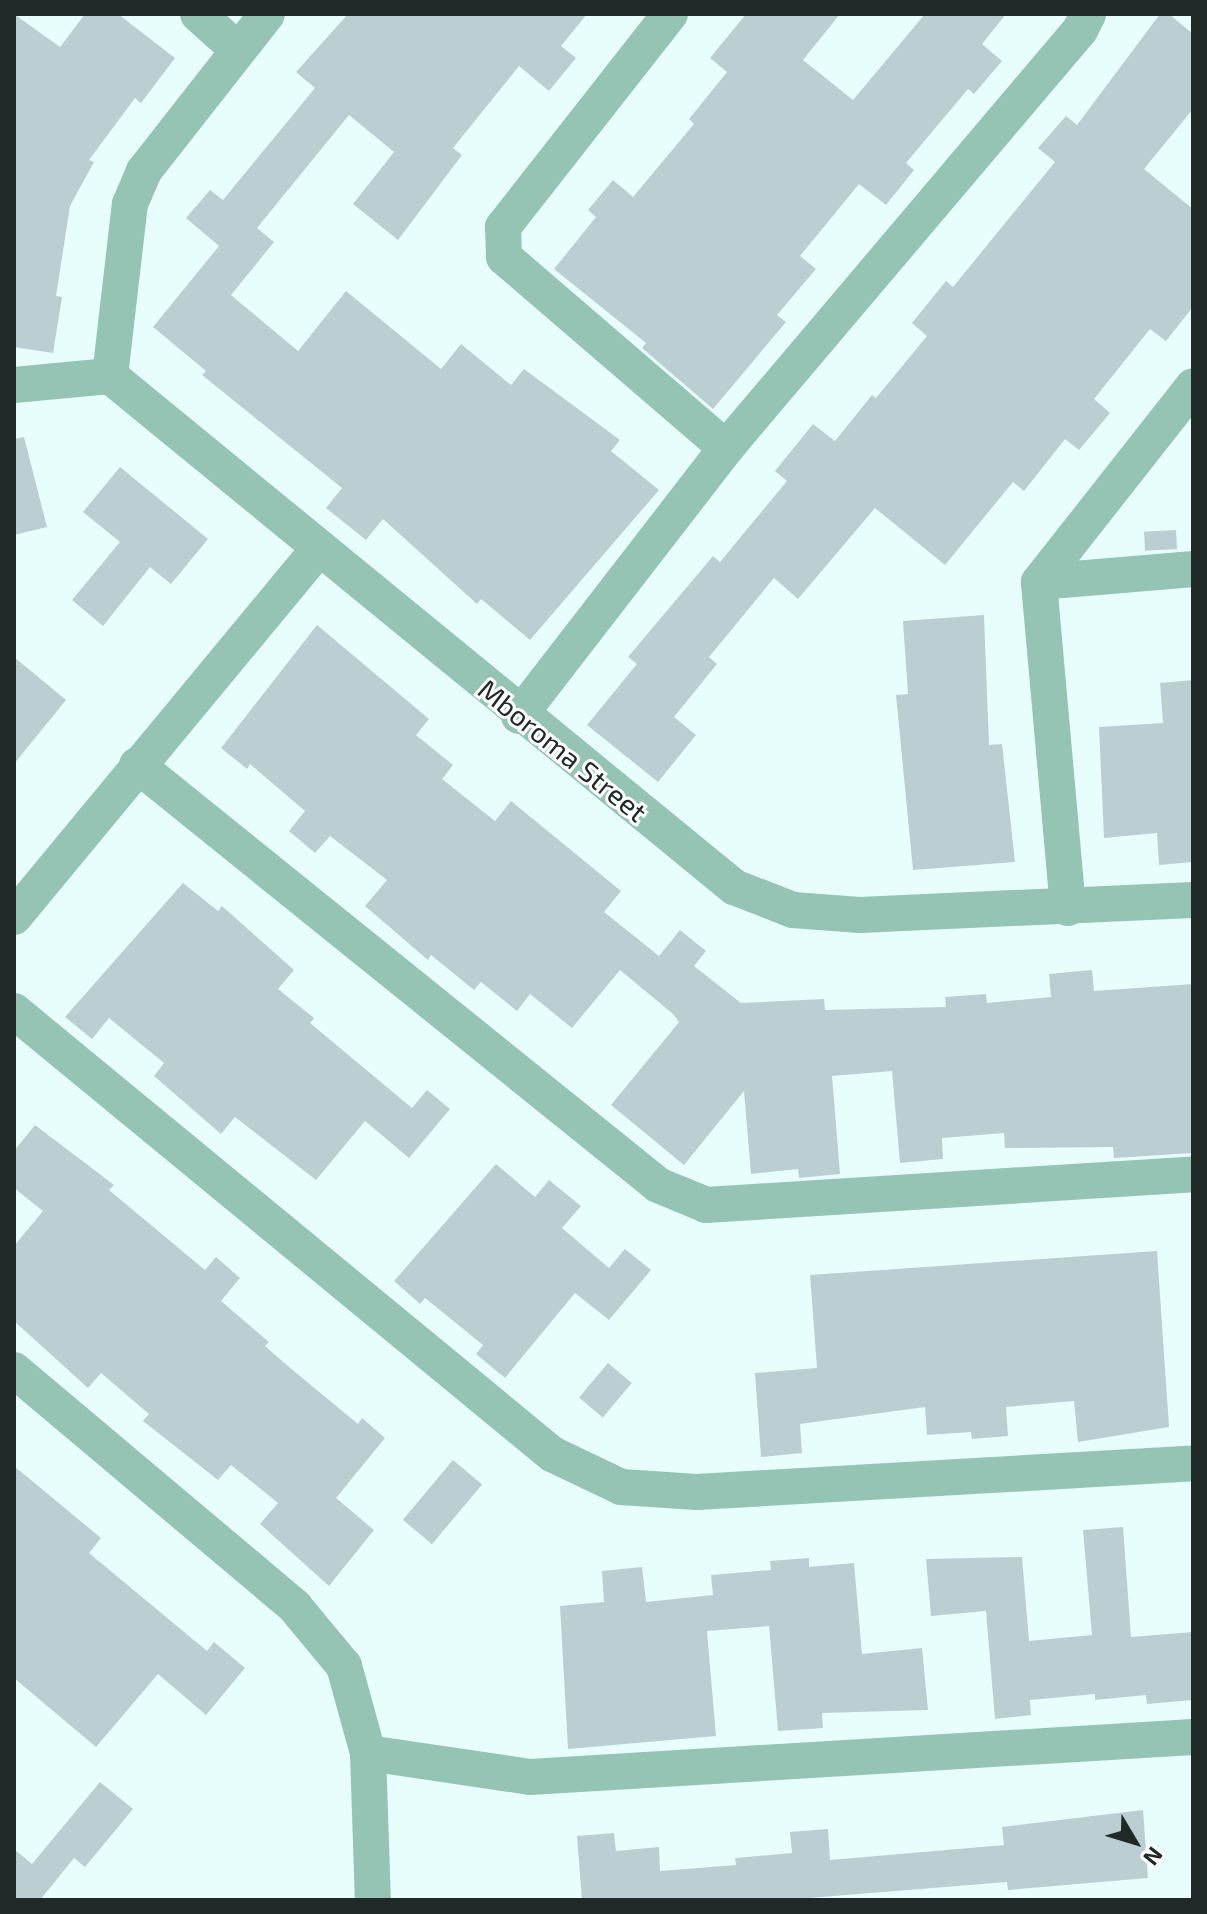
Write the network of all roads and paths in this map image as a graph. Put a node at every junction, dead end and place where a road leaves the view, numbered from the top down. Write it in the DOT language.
graph roads {
  1 [pos="198,14"];
  2 [pos="267,14"];
  3 [pos="670,14"];
  4 [pos="1088,14"];
  5 [pos="238,50"];
  6 [pos="110,376"];
  7 [pos="14,385"];
  8 [pos="1193,386"];
  9 [pos="726,448"];
  10 [pos="318,550"];
  11 [pos="1193,569"];
  12 [pos="1039,582"];
  13 [pos="519,716"];
  14 [pos="137,765"];
  15 [pos="1193,900"];
  16 [pos="1068,908"];
  17 [pos="14,917"];
  18 [pos="14,1011"];
  19 [pos="1193,1174"];
  20 [pos="14,1370"];
  21 [pos="1193,1463"];
  22 [pos="1193,1737"];
  23 [pos="368,1753"];
  24 [pos="373,1900"];
  1 -- 5 [label="street"];
  2 -- 5 [label="street"];
  3 -- 9 [label="street"];
  4 -- 9 [label="street"];
  5 -- 6 [label="street"];
  6 -- 7 [label="street"];
  6 -- 10 [label="street, Mboroma Street"];
  8 -- 12 [label="street"];
  9 -- 13 [label="street"];
  10 -- 13 [label="street, Mboroma Street"];
  10 -- 14 [label="street"];
  11 -- 12 [label="street"];
  12 -- 16 [label="street"];
  13 -- 16 [label="street, Mboroma Street"];
  14 -- 17 [label="street"];
  14 -- 19 [label="street"];
  15 -- 16 [label="street, Mboroma Street"];
  18 -- 21 [label="street"];
  20 -- 23 [label="street"];
  22 -- 23 [label="street"];
  23 -- 24 [label="street"];
}
